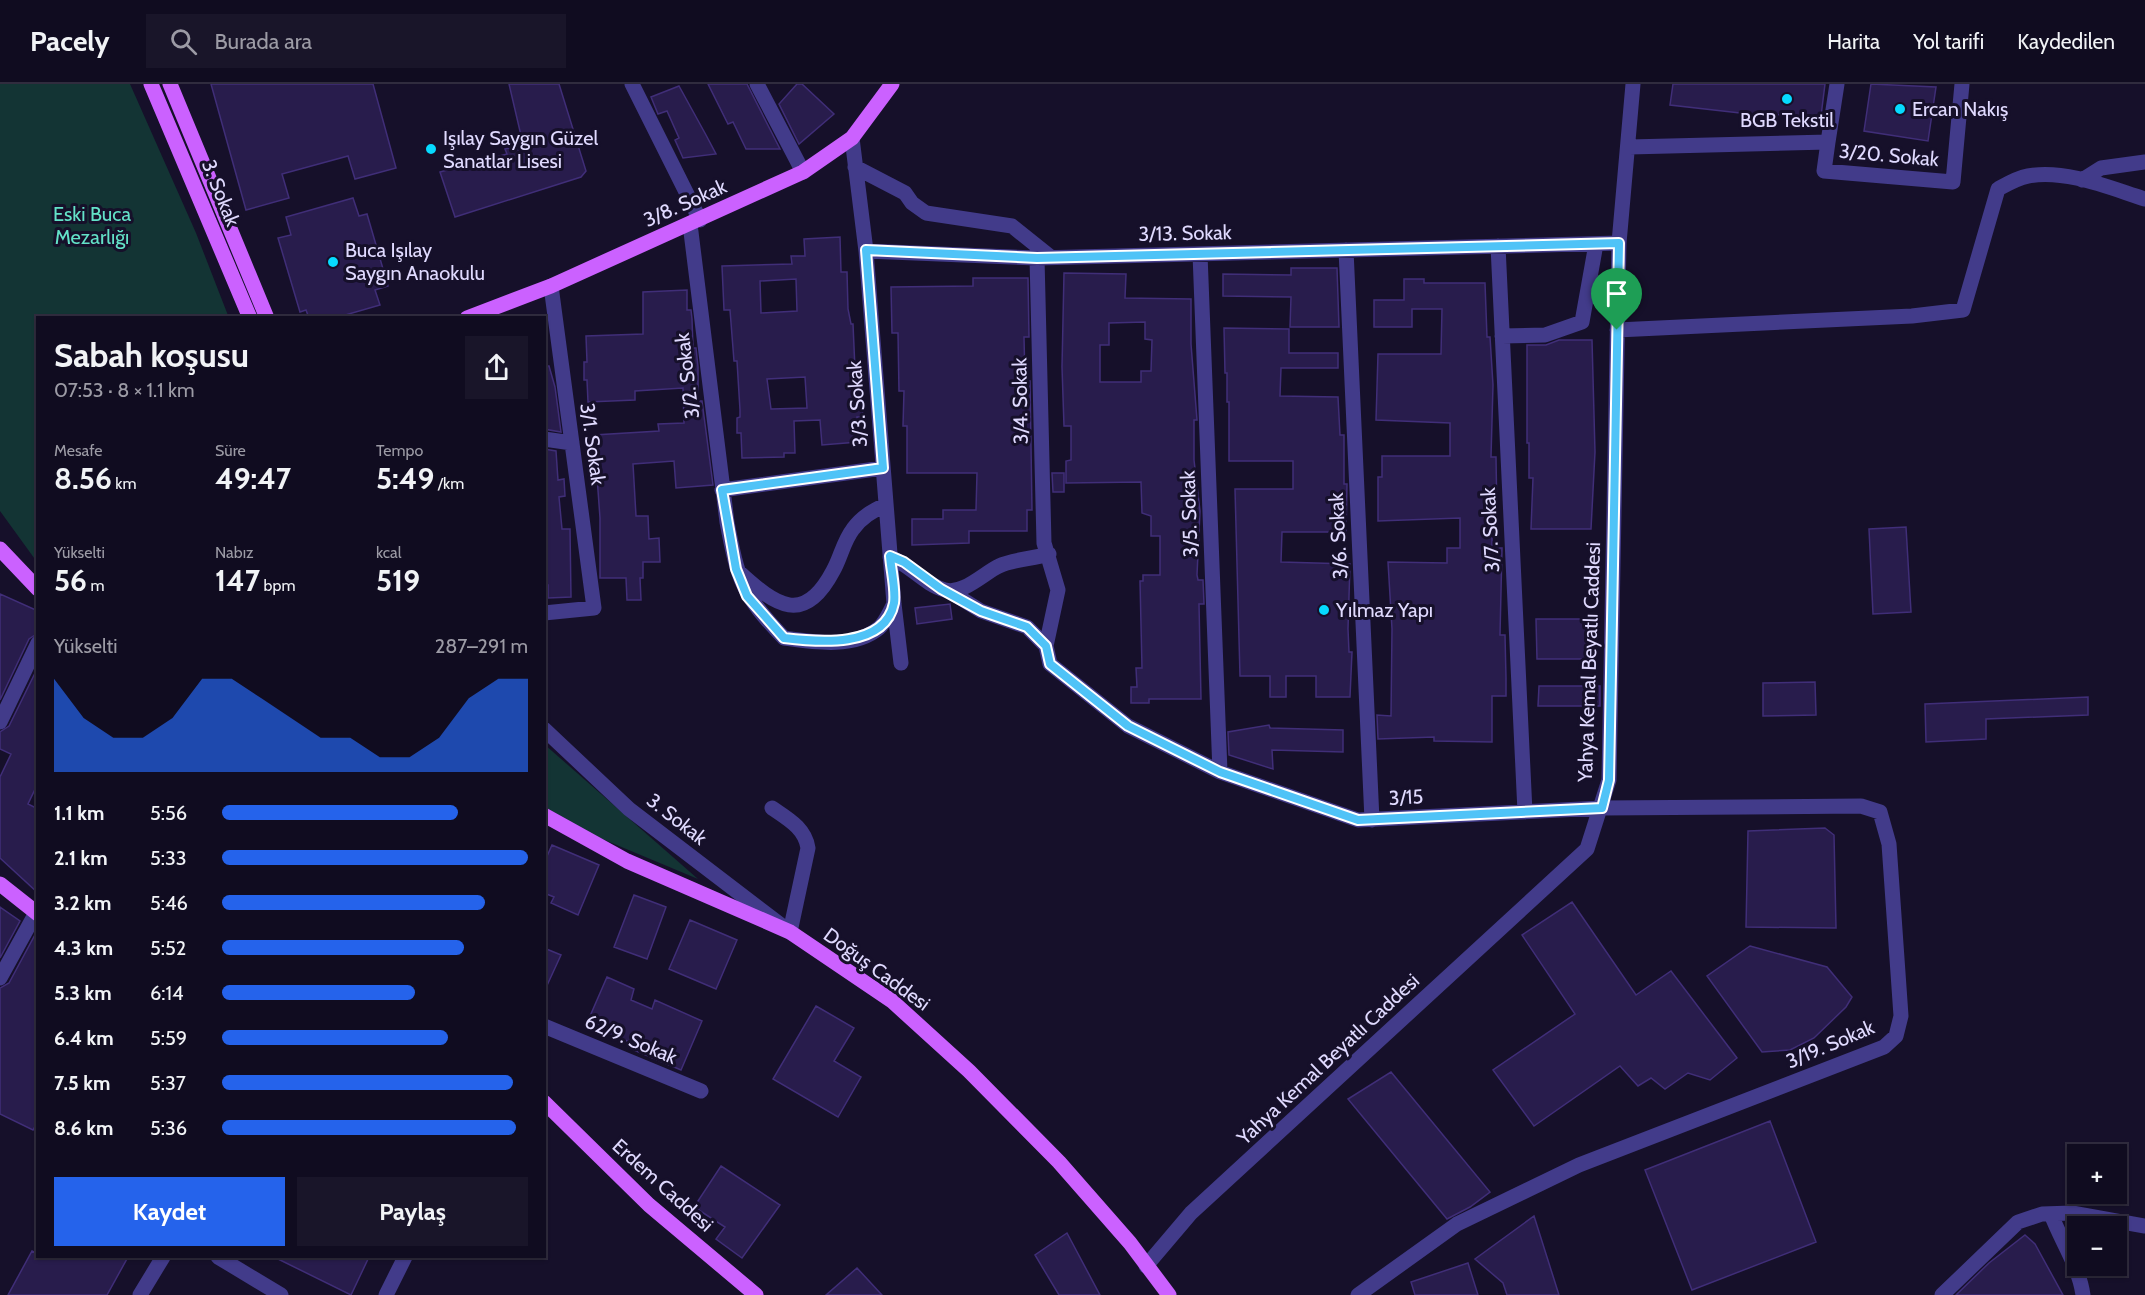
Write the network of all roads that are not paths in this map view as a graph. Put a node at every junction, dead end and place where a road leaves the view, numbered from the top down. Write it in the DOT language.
graph roads {
  1 [pos="151,84"];
  2 [pos="170,84"];
  3 [pos="632,84"];
  4 [pos="757,84"];
  5 [pos="892,84"];
  6 [pos="1633,84"];
  7 [pos="1837,84"];
  8 [pos="1962,84"];
  9 [pos="852,138"];
  10 [pos="1828,142"];
  11 [pos="1629,147"];
  12 [pos="2145,162"];
  13 [pos="855,166"];
  14 [pos="803,172"];
  15 [pos="2082,180"];
  16 [pos="2145,199"];
  17 [pos="695,222"];
  18 [pos="1619,243"];
  19 [pos="1596,244"];
  20 [pos="1498,246"];
  21 [pos="866,250"];
  22 [pos="1347,250"];
  23 [pos="1200,254"];
  24 [pos="1045,258"];
  25 [pos="551,286"];
  26 [pos="249,316"];
  27 [pos="266,316"];
  28 [pos="472,316"];
  29 [pos="1617,330"];
  30 [pos="1502,336"];
  31 [pos="546,439"];
  32 [pos="572,443"];
  33 [pos="883,468"];
  34 [pos="722,490"];
  35 [pos="886,505"];
  36 [pos="1046,548"];
  37 [pos="0,549"];
  38 [pos="890,556"];
  39 [pos="736,569"];
  40 [pos="36,587"];
  41 [pos="949,591"];
  42 [pos="894,604"];
  43 [pos="546,613"];
  44 [pos="1046,646"];
  45 [pos="36,647"];
  46 [pos="901,663"];
  47 [pos="0,722"];
  48 [pos="546,731"];
  49 [pos="1220,772"];
  50 [pos="772,807"];
  51 [pos="1602,808"];
  52 [pos="1525,812"];
  53 [pos="546,816"];
  54 [pos="1372,820"];
  55 [pos="0,884"];
  56 [pos="36,911"];
  57 [pos="36,914"];
  58 [pos="790,932"];
  59 [pos="0,978"];
  60 [pos="546,1027"];
  61 [pos="700,1090"];
  62 [pos="546,1104"];
  63 [pos="546,1115"];
  64 [pos="565,1122"];
  65 [pos="2051,1214"];
  66 [pos="2145,1226"];
  67 [pos="162,1258"];
  68 [pos="220,1258"];
  69 [pos="404,1258"];
  70 [pos="1146,1266"];
  71 [pos="140,1295"];
  72 [pos="281,1295"];
  73 [pos="386,1295"];
  74 [pos="756,1295"];
  75 [pos="1169,1295"];
  76 [pos="1358,1295"];
  77 [pos="1942,1295"];
  78 [pos="2083,1295"];
  1 -- 26 [label="main road, 3. Sokak"];
  2 -- 27 [label="main road, 3. Sokak"];
  3 -- 17 [label="street, 3/2. Sokak"];
  4 -- 14 [label="street"];
  5 -- 9 [label="main road, 3/8. Sokak"];
  6 -- 11 [label="street, Yahya Kemal Beyatlı Caddesi"];
  7 -- 10 [label="street"];
  8 -- 10 [label="street, 3/20. Sokak"];
  9 -- 13 [label="street"];
  9 -- 14 [label="main road, 3/8. Sokak"];
  10 -- 11 [label="street"];
  11 -- 18 [label="street, Yahya Kemal Beyatlı Caddesi"];
  12 -- 15 [label="street"];
  13 -- 21 [label="street"];
  13 -- 24 [label="street"];
  14 -- 17 [label="main road, 3/8. Sokak"];
  15 -- 16 [label="street"];
  15 -- 29 [label="street"];
  17 -- 25 [label="main road, 3/8. Sokak"];
  17 -- 34 [label="street, 3/2. Sokak"];
  18 -- 19 [label="street, 3/13. Sokak"];
  18 -- 29 [label="street, Yahya Kemal Beyatlı Caddesi"];
  19 -- 20 [label="street, 3/13. Sokak"];
  19 -- 30 [label="street"];
  20 -- 22 [label="street, 3/13. Sokak"];
  20 -- 30 [label="street, 3/7. Sokak"];
  21 -- 24 [label="street, 3/13. Sokak"];
  21 -- 33 [label="street, 3/3. Sokak"];
  22 -- 23 [label="street, 3/13. Sokak"];
  22 -- 54 [label="street, 3/6. Sokak"];
  23 -- 24 [label="street, 3/13. Sokak"];
  23 -- 49 [label="street, 3/5. Sokak"];
  24 -- 36 [label="street, 3/4. Sokak"];
  25 -- 28 [label="main road, 3/8. Sokak"];
  25 -- 32 [label="street, 3/1. Sokak"];
  29 -- 51 [label="street, Yahya Kemal Beyatlı Caddesi"];
  30 -- 52 [label="street, 3/7. Sokak"];
  31 -- 32 [label="street"];
  32 -- 43 [label="street, 3/1. Sokak"];
  33 -- 34 [label="street"];
  33 -- 35 [label="street, 3/3. Sokak"];
  34 -- 39 [label="street, 3/2. Sokak"];
  35 -- 38 [label="street, 3/3. Sokak"];
  35 -- 39 [label="street"];
  36 -- 41 [label="street"];
  36 -- 44 [label="street, 3/4. Sokak"];
  37 -- 40 [label="main road"];
  38 -- 41 [label="street"];
  38 -- 42 [label="street, 3/3. Sokak"];
  39 -- 42 [label="street, 3/2. Sokak"];
  41 -- 44 [label="street"];
  42 -- 46 [label="street, 3/3. Sokak"];
  44 -- 49 [label="street, 3/15"];
  45 -- 47 [label="street"];
  48 -- 58 [label="street, 3. Sokak"];
  49 -- 54 [label="street, 3/15"];
  50 -- 58 [label="street"];
  51 -- 52 [label="street, 3/15"];
  51 -- 70 [label="street, Yahya Kemal Beyatlı Caddesi"];
  51 -- 76 [label="street, 3/19. Sokak"];
  52 -- 54 [label="street, 3/15"];
  53 -- 58 [label="main road, Doğuş Caddesi"];
  55 -- 56 [label="main road"];
  57 -- 59 [label="street"];
  58 -- 70 [label="main road, Doğuş Caddesi"];
  60 -- 61 [label="street, 62/9. Sokak"];
  62 -- 64 [label="main road, Erdem Caddesi"];
  63 -- 64 [label="main road"];
  64 -- 74 [label="main road, Erdem Caddesi"];
  65 -- 66 [label="street"];
  65 -- 77 [label="street"];
  65 -- 78 [label="street"];
  67 -- 71 [label="street"];
  68 -- 72 [label="street"];
  69 -- 73 [label="street"];
  70 -- 75 [label="main road, Doğuş Caddesi"];
}
